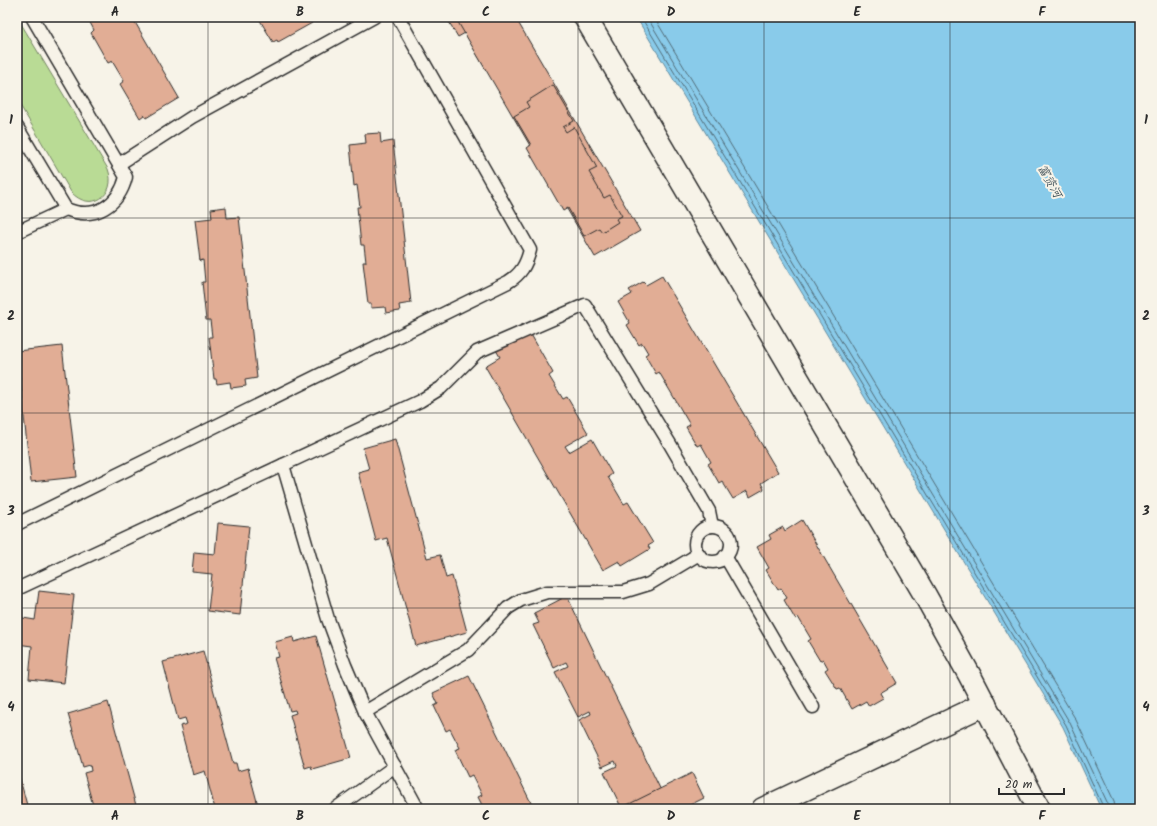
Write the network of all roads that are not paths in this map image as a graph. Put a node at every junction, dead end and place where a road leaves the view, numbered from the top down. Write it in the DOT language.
graph roads {
  1 [pos="32,17"];
  2 [pos="374,17"];
  3 [pos="398,17"];
  4 [pos="585,17"];
  5 [pos="17,127"];
  6 [pos="119,164"];
  7 [pos="66,209"];
  8 [pos="17,232"];
  9 [pos="283,465"];
  10 [pos="17,524"];
  11 [pos="712,526"];
  12 [pos="699,554"];
  13 [pos="725,556"];
  14 [pos="17,589"];
  15 [pos="985,704"];
  16 [pos="813,707"];
  17 [pos="365,712"];
  18 [pos="395,766"];
  19 [pos="334,809"];
  20 [pos="418,809"];
  21 [pos="762,809"];
  22 [pos="1039,809"];
  1 -- 6 [label="lane"];
  2 -- 6 [label="lane"];
  3 -- 10 [label="lane"];
  4 -- 15 [label="street"];
  5 -- 7 [label="lane"];
  6 -- 7 [label="lane"];
  7 -- 8 [label="lane"];
  9 -- 11 [label="lane"];
  9 -- 14 [label="lane"];
  9 -- 17 [label="lane"];
  11 -- 12 [label="lane"];
  11 -- 13 [label="lane"];
  12 -- 13 [label="lane"];
  12 -- 17 [label="lane"];
  13 -- 16 [label="lane"];
  15 -- 21 [label="street"];
  15 -- 22 [label="street"];
  17 -- 18 [label="lane"];
  18 -- 19 [label="lane"];
  18 -- 20 [label="lane"];
}
